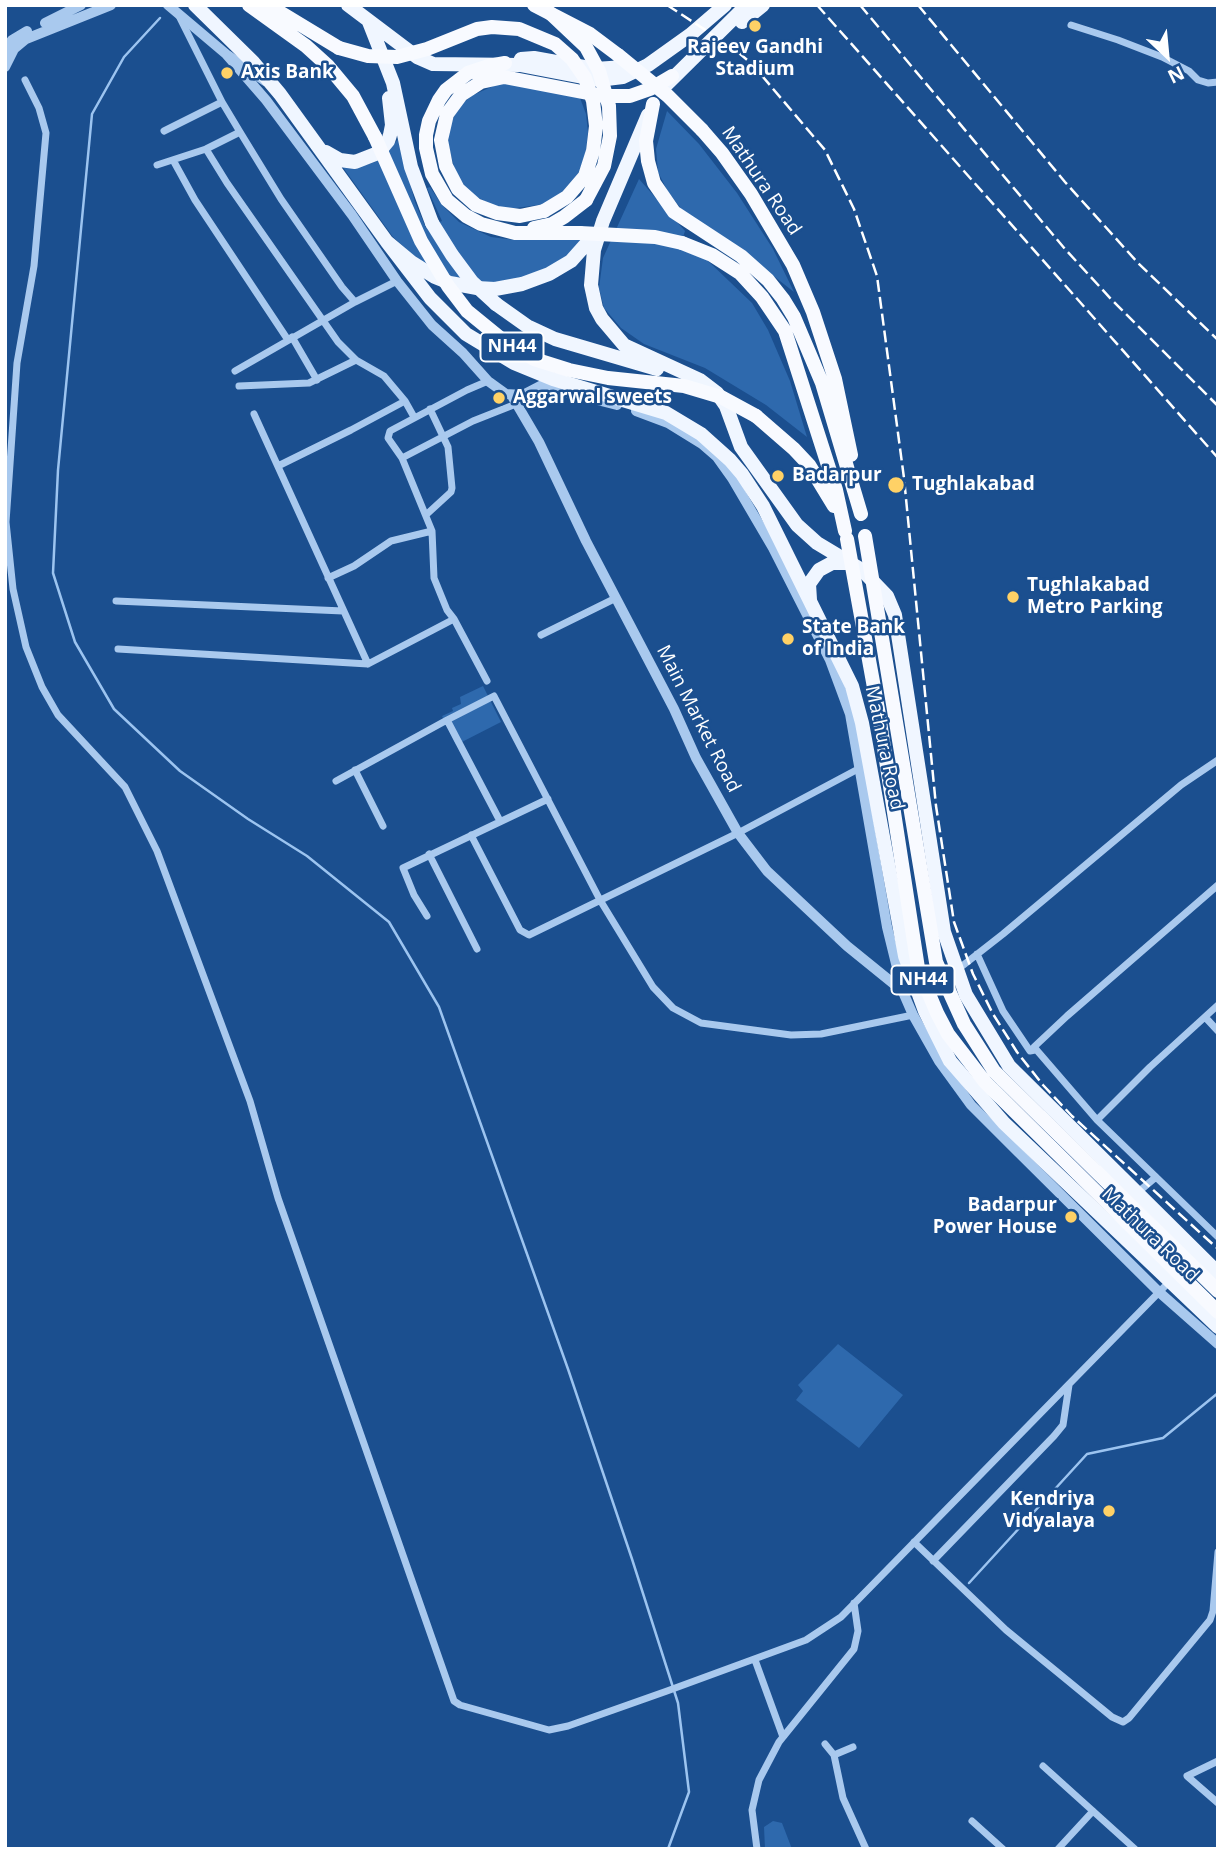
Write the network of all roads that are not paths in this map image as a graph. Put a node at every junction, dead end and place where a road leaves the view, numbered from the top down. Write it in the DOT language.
graph roads {
  1 [pos="81,5"];
  2 [pos="111,5"];
  3 [pos="195,5"];
  4 [pos="209,5"];
  5 [pos="249,5"];
  6 [pos="268,5"];
  7 [pos="348,5"];
  8 [pos="534,5"];
  9 [pos="747,5"];
  10 [pos="763,5"];
  11 [pos="172,8"];
  12 [pos="720,9"];
  13 [pos="550,13"];
  14 [pos="368,14"];
  15 [pos="1071,25"];
  16 [pos="219,28"];
  17 [pos="722,28"];
  18 [pos="685,39"];
  19 [pos="6,47"];
  20 [pos="702,48"];
  21 [pos="226,54"];
  22 [pos="385,62"];
  23 [pos="505,63"];
  24 [pos="5,67"];
  25 [pos="672,76"];
  26 [pos="25,80"];
  27 [pos="1218,82"];
  28 [pos="280,94"];
  29 [pos="222,102"];
  30 [pos="653,104"];
  31 [pos="164,131"];
  32 [pos="240,132"];
  33 [pos="206,149"];
  34 [pos="321,149"];
  35 [pos="173,160"];
  36 [pos="157,165"];
  37 [pos="603,220"];
  38 [pos="505,230"];
  39 [pos="387,242"];
  40 [pos="397,281"];
  41 [pos="355,302"];
  42 [pos="321,321"];
  43 [pos="290,339"];
  44 [pos="356,360"];
  45 [pos="235,370"];
  46 [pos="686,374"];
  47 [pos="317,380"];
  48 [pos="488,381"];
  49 [pos="547,383"];
  50 [pos="239,386"];
  51 [pos="514,400"];
  52 [pos="404,401"];
  53 [pos="430,410"];
  54 [pos="254,414"];
  55 [pos="414,417"];
  56 [pos="443,435"];
  57 [pos="402,458"];
  58 [pos="278,466"];
  59 [pos="427,514"];
  60 [pos="861,514"];
  61 [pos="432,531"];
  62 [pos="845,531"];
  63 [pos="857,567"];
  64 [pos="328,578"];
  65 [pos="616,598"];
  66 [pos="116,601"];
  67 [pos="811,605"];
  68 [pos="343,611"];
  69 [pos="454,619"];
  70 [pos="541,635"];
  71 [pos="118,649"];
  72 [pos="368,664"];
  73 [pos="904,674"];
  74 [pos="487,681"];
  75 [pos="852,686"];
  76 [pos="447,720"];
  77 [pos="1218,760"];
  78 [pos="861,768"];
  79 [pos="355,770"];
  80 [pos="336,781"];
  81 [pos="548,799"];
  82 [pos="500,821"];
  83 [pos="383,826"];
  84 [pos="738,834"];
  85 [pos="471,835"];
  86 [pos="429,855"];
  87 [pos="1218,885"];
  88 [pos="600,900"];
  89 [pos="427,916"];
  90 [pos="477,949"];
  91 [pos="977,954"];
  92 [pos="957,970"];
  93 [pos="903,992"];
  94 [pos="1218,1005"];
  95 [pos="917,1009"];
  96 [pos="1205,1017"];
  97 [pos="1218,1031"];
  98 [pos="1035,1049"];
  99 [pos="1097,1120"];
  100 [pos="1156,1177"];
  101 [pos="1136,1194"];
  102 [pos="1100,1223"];
  103 [pos="1218,1237"];
  104 [pos="1218,1273"];
  105 [pos="1170,1281"];
  106 [pos="1218,1290"];
  107 [pos="1159,1292"];
  108 [pos="1218,1304"];
  109 [pos="1212,1314"];
  110 [pos="1218,1327"];
  111 [pos="1218,1344"];
  112 [pos="1069,1384"];
  113 [pos="914,1542"];
  114 [pos="1218,1552"];
  115 [pos="933,1561"];
  116 [pos="854,1603"];
  117 [pos="755,1660"];
  118 [pos="783,1737"];
  119 [pos="825,1744"];
  120 [pos="853,1747"];
  121 [pos="834,1755"];
  122 [pos="1218,1761"];
  123 [pos="1043,1766"];
  124 [pos="1218,1803"];
  125 [pos="1093,1811"];
  126 [pos="972,1821"];
  127 [pos="757,1849"];
  128 [pos="866,1849"];
  129 [pos="1003,1849"];
  130 [pos="1058,1849"];
  131 [pos="1135,1849"];
  1 -- 19 [label="street"];
  2 -- 24 [label="street"];
  3 -- 16 [label="main road"];
  4 -- 16 [label="main road"];
  5 -- 62 [label="highway, Mathura Road / NH44, bridge"];
  6 -- 25 [label="highway, bridge"];
  7 -- 14 [label="main road"];
  8 -- 13 [label="highway, Mathura Road / NH44"];
  9 -- 17 [label="main road"];
  10 -- 17 [label="main road"];
  11 -- 21 [label="street"];
  11 -- 29 [label="street"];
  12 -- 18 [label="main road"];
  13 -- 38 [label="highway, bridge"];
  13 -- 60 [label="highway, Mathura Road / NH44, bridge"];
  14 -- 22 [label="main road"];
  14 -- 23 [label="main road"];
  15 -- 27 [label="street"];
  16 -- 28 [label="main road"];
  17 -- 20 [label="main road"];
  18 -- 20 [label="main road"];
  18 -- 23 [label="main road"];
  20 -- 25 [label="main road"];
  21 -- 28 [label="street"];
  21 -- 40 [label="street"];
  22 -- 34 [label="main road"];
  22 -- 46 [label="main road, bridge"];
  23 -- 38 [label="highway"];
  25 -- 30 [label="main road"];
  26 -- 117 [label="street"];
  28 -- 34 [label="main road"];
  29 -- 31 [label="street"];
  29 -- 32 [label="street"];
  30 -- 37 [label="main road"];
  30 -- 60 [label="highway"];
  32 -- 33 [label="street"];
  32 -- 41 [label="street"];
  33 -- 35 [label="street"];
  33 -- 42 [label="street"];
  34 -- 39 [label="main road"];
  35 -- 36 [label="street"];
  35 -- 43 [label="street"];
  37 -- 39 [label="main road"];
  37 -- 46 [label="main road, Mathura Road"];
  38 -- 62 [label="highway, bridge"];
  39 -- 49 [label="main road, Mathura Road"];
  40 -- 41 [label="street"];
  40 -- 48 [label="street"];
  41 -- 42 [label="street"];
  42 -- 43 [label="street"];
  42 -- 44 [label="street"];
  43 -- 45 [label="street"];
  43 -- 47 [label="street"];
  44 -- 47 [label="street"];
  44 -- 52 [label="street"];
  46 -- 63 [label="main road, Mathura Road"];
  47 -- 50 [label="street"];
  48 -- 51 [label="street"];
  48 -- 53 [label="street"];
  49 -- 51 [label="street"];
  49 -- 67 [label="main road, Mathura Road"];
  49 -- 78 [label="street"];
  51 -- 56 [label="street"];
  51 -- 65 [label="street, Main Market Road"];
  52 -- 55 [label="street"];
  52 -- 58 [label="street"];
  53 -- 55 [label="street"];
  53 -- 56 [label="street"];
  54 -- 58 [label="street"];
  55 -- 57 [label="street"];
  56 -- 57 [label="street"];
  56 -- 59 [label="street"];
  57 -- 59 [label="street"];
  58 -- 64 [label="street"];
  59 -- 61 [label="street"];
  60 -- 106 [label="highway, Mathura Road / NH44, bridge"];
  61 -- 64 [label="street"];
  61 -- 69 [label="street"];
  62 -- 109 [label="highway, Mathura Road / NH44, bridge"];
  63 -- 67 [label="main road"];
  63 -- 73 [label="main road, Mathura Road"];
  64 -- 68 [label="street"];
  65 -- 70 [label="street"];
  65 -- 84 [label="street, Main Market Road"];
  66 -- 68 [label="street"];
  67 -- 75 [label="main road, Mathura Road"];
  68 -- 72 [label="street"];
  69 -- 72 [label="street"];
  69 -- 74 [label="street"];
  71 -- 72 [label="street"];
  73 -- 75 [label="main road"];
  73 -- 92 [label="main road, Mathura Road"];
  75 -- 95 [label="main road, Mathura Road"];
  76 -- 79 [label="street"];
  76 -- 81 [label="street"];
  76 -- 82 [label="street"];
  77 -- 91 [label="street"];
  78 -- 84 [label="street"];
  78 -- 93 [label="street"];
  79 -- 80 [label="street"];
  79 -- 83 [label="street"];
  81 -- 82 [label="street"];
  81 -- 88 [label="street"];
  82 -- 85 [label="street"];
  84 -- 88 [label="street"];
  84 -- 93 [label="street, Main Market Road"];
  85 -- 86 [label="street"];
  85 -- 88 [label="street"];
  86 -- 89 [label="street"];
  86 -- 90 [label="street"];
  87 -- 98 [label="street"];
  88 -- 95 [label="street"];
  91 -- 92 [label="street"];
  91 -- 98 [label="street"];
  92 -- 101 [label="main road, Mathura Road"];
  93 -- 95 [label="street, Main Market Road"];
  94 -- 96 [label="street"];
  95 -- 102 [label="main road, Mathura Road"];
  96 -- 97 [label="street"];
  96 -- 99 [label="street"];
  98 -- 99 [label="street"];
  99 -- 100 [label="street"];
  100 -- 101 [label="street"];
  100 -- 103 [label="street"];
  101 -- 102 [label="main road"];
  101 -- 104 [label="main road, Mathura Road"];
  102 -- 105 [label="main road, Mathura Road"];
  102 -- 107 [label="street"];
  105 -- 107 [label="street"];
  105 -- 109 [label="main road, Mathura Road"];
  107 -- 111 [label="street"];
  107 -- 112 [label="street"];
  108 -- 109 [label="main road"];
  109 -- 110 [label="main road, Mathura Road"];
  112 -- 113 [label="street"];
  112 -- 115 [label="street"];
  113 -- 115 [label="street"];
  113 -- 116 [label="street"];
  114 -- 115 [label="street"];
  116 -- 117 [label="street"];
  116 -- 118 [label="street"];
  117 -- 118 [label="street"];
  118 -- 127 [label="street"];
  119 -- 121 [label="street"];
  120 -- 121 [label="street"];
  121 -- 128 [label="street"];
  122 -- 124 [label="street"];
  123 -- 125 [label="street"];
  125 -- 130 [label="street"];
  125 -- 131 [label="street"];
  126 -- 129 [label="street"];
}
